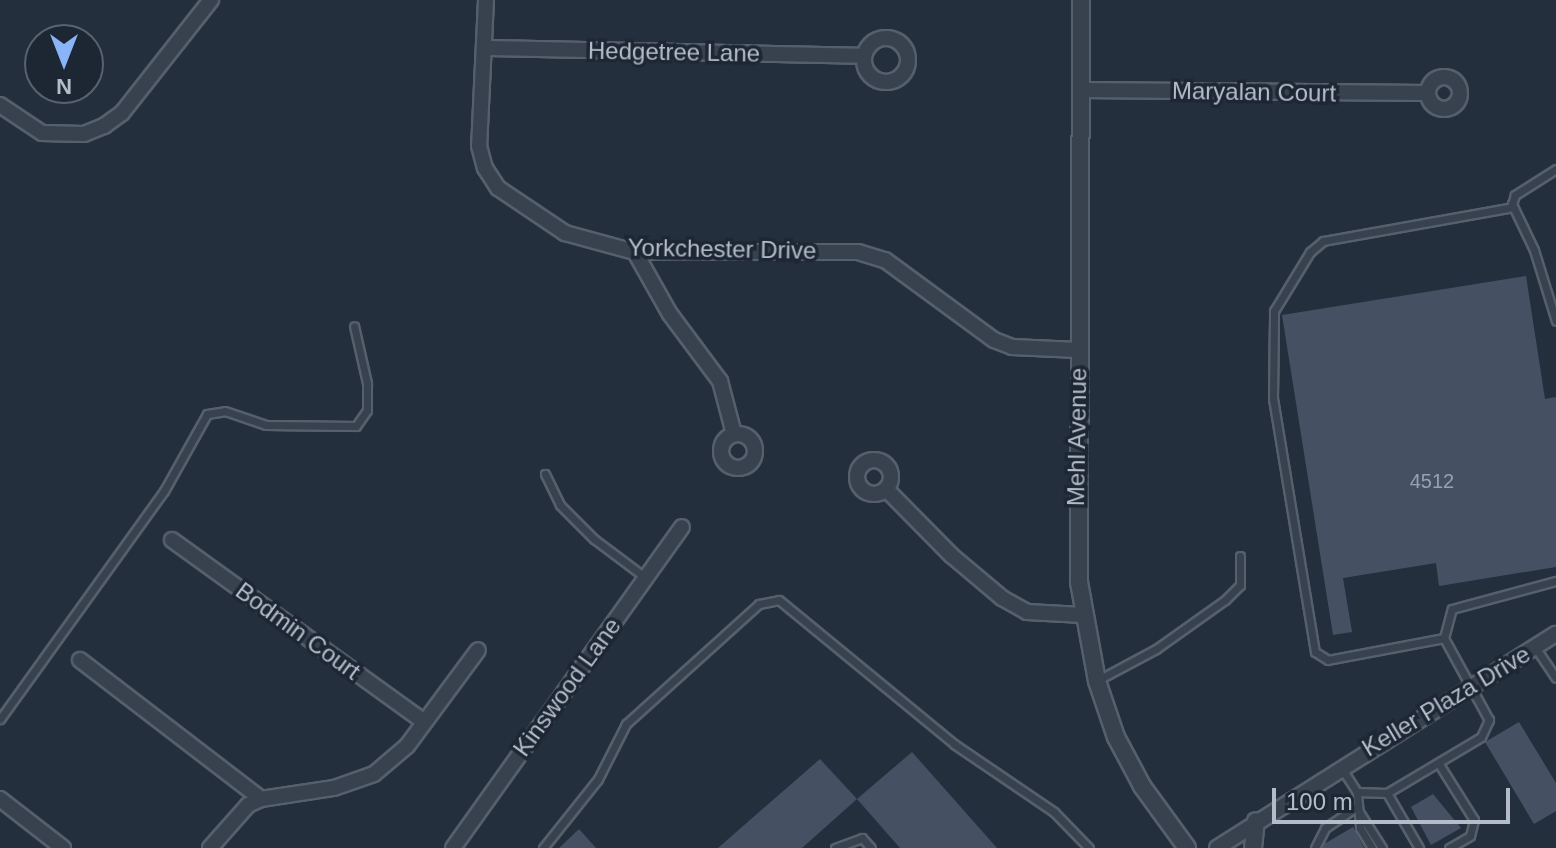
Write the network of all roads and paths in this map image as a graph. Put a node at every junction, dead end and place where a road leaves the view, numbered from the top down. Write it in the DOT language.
graph roads {
  1 [pos="211,0"];
  2 [pos="486,0"];
  3 [pos="1081,0"];
  4 [pos="485,48"];
  5 [pos="864,56"];
  6 [pos="1080,90"];
  7 [pos="1428,93"];
  8 [pos="0,105"];
  9 [pos="1556,169"];
  10 [pos="1513,207"];
  11 [pos="635,252"];
  12 [pos="1556,321"];
  13 [pos="354,326"];
  14 [pos="1078,350"];
  15 [pos="734,434"];
  16 [pos="545,474"];
  17 [pos="886,489"];
  18 [pos="682,527"];
  19 [pos="172,540"];
  20 [pos="1240,556"];
  21 [pos="646,578"];
  22 [pos="1556,581"];
  23 [pos="1083,615"];
  24 [pos="1556,634"];
  25 [pos="1444,638"];
  26 [pos="1534,647"];
  27 [pos="478,650"];
  28 [pos="80,660"];
  29 [pos="1556,678"];
  30 [pos="1097,681"];
  31 [pos="1470,686"];
  32 [pos="0,719"];
  33 [pos="424,722"];
  34 [pos="1439,764"];
  35 [pos="1340,766"];
  36 [pos="1357,792"];
  37 [pos="1387,793"];
  38 [pos="0,799"];
  39 [pos="261,799"];
  40 [pos="1356,807"];
  41 [pos="1256,821"];
  42 [pos="63,848"];
  43 [pos="210,848"];
  44 [pos="453,848"];
  45 [pos="543,848"];
  46 [pos="835,848"];
  47 [pos="871,848"];
  48 [pos="1089,848"];
  49 [pos="1187,848"];
  50 [pos="1217,848"];
  51 [pos="1253,848"];
  52 [pos="1315,848"];
  53 [pos="1372,848"];
  54 [pos="1382,848"];
  55 [pos="1419,848"];
  56 [pos="1449,848"];
  1 -- 8 [label="street"];
  2 -- 4 [label="street, Yorkchester Drive"];
  3 -- 6 [label="street, Mehl Avenue"];
  4 -- 5 [label="street, Hedgetree Lane"];
  4 -- 11 [label="street, Yorkchester Drive"];
  6 -- 7 [label="street, Maryalan Court"];
  6 -- 14 [label="street, Mehl Avenue"];
  9 -- 10 [label="lane"];
  10 -- 12 [label="lane"];
  10 -- 25 [label="lane"];
  11 -- 14 [label="street, Yorkchester Drive"];
  11 -- 15 [label="street"];
  13 -- 32 [label="lane"];
  14 -- 23 [label="street, Mehl Avenue"];
  16 -- 21 [label="lane"];
  17 -- 23 [label="street"];
  18 -- 21 [label="street, Kinswood Lane"];
  19 -- 33 [label="street, Bodmin Court"];
  20 -- 30 [label="lane"];
  21 -- 44 [label="street, Kinswood Lane"];
  22 -- 25 [label="lane"];
  23 -- 30 [label="street, Mehl Avenue"];
  24 -- 26 [label="street, Keller Plaza Drive"];
  25 -- 31 [label="lane"];
  26 -- 29 [label="lane"];
  26 -- 31 [label="street, Keller Plaza Drive"];
  27 -- 33 [label="street"];
  28 -- 39 [label="street"];
  30 -- 49 [label="street, Mehl Avenue"];
  31 -- 34 [label="lane"];
  31 -- 35 [label="street, Keller Plaza Drive"];
  33 -- 39 [label="street"];
  34 -- 37 [label="lane"];
  34 -- 56 [label="lane"];
  35 -- 36 [label="lane"];
  35 -- 41 [label="street, Keller Plaza Drive"];
  36 -- 37 [label="lane"];
  36 -- 40 [label="lane"];
  37 -- 55 [label="lane"];
  38 -- 42 [label="street"];
  39 -- 43 [label="street"];
  40 -- 52 [label="lane"];
  40 -- 53 [label="lane"];
  40 -- 54 [label="lane"];
  41 -- 50 [label="street, Keller Plaza Drive"];
  41 -- 51 [label="street"];
  45 -- 48 [label="lane"];
  46 -- 47 [label="lane"];
}
